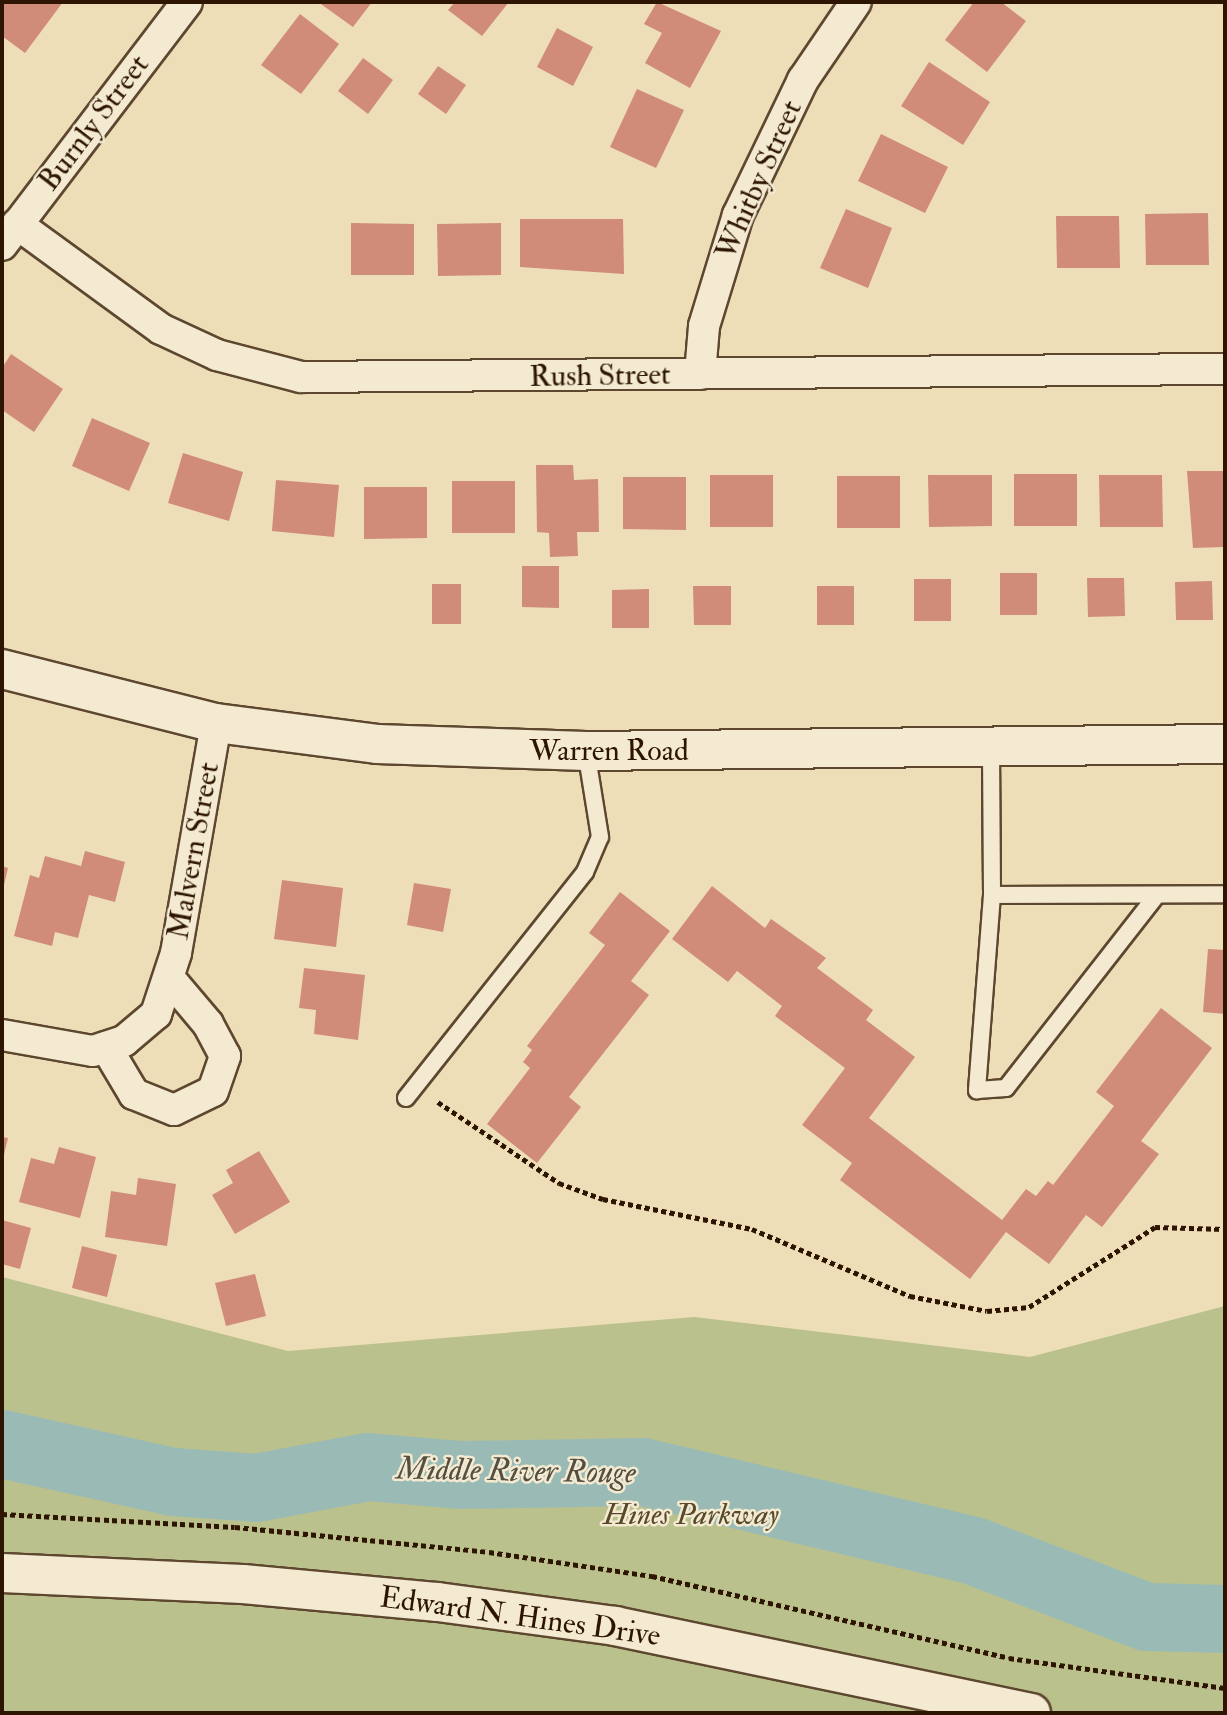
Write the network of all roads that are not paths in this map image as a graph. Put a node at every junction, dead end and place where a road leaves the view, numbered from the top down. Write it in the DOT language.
graph roads {
  1 [pos="187,2"];
  2 [pos="856,2"];
  3 [pos="9,235"];
  4 [pos="1225,369"];
  5 [pos="700,374"];
  6 [pos="2,669"];
  7 [pos="216,723"];
  8 [pos="1225,744"];
  9 [pos="991,750"];
  10 [pos="586,751"];
  11 [pos="1225,894"];
  12 [pos="992,895"];
  13 [pos="1156,896"];
  14 [pos="170,979"];
  15 [pos="2,1035"];
  16 [pos="106,1047"];
  17 [pos="410,1092"];
  18 [pos="2,1573"];
  19 [pos="1031,1713"];
  1 -- 3 [label="street, Burnly Street"];
  2 -- 5 [label="street, Whitby Street"];
  3 -- 5 [label="street, Rush Street"];
  4 -- 5 [label="street, Rush Street"];
  6 -- 7 [label="main road, Warren Road"];
  7 -- 10 [label="main road, Warren Road"];
  7 -- 14 [label="street, Malvern Street"];
  8 -- 9 [label="main road, Warren Road"];
  9 -- 10 [label="main road, Warren Road"];
  9 -- 12 [label="lane"];
  10 -- 17 [label="lane"];
  11 -- 13 [label="lane"];
  12 -- 13 [label="lane"];
  12 -- 13 [label="lane"];
  14 -- 16 [label="street, Malvern Street"];
  14 -- 16 [label="street, Malvern Street"];
  15 -- 16 [label="street"];
  18 -- 19 [label="main road, Edward N. Hines Drive"];
}
